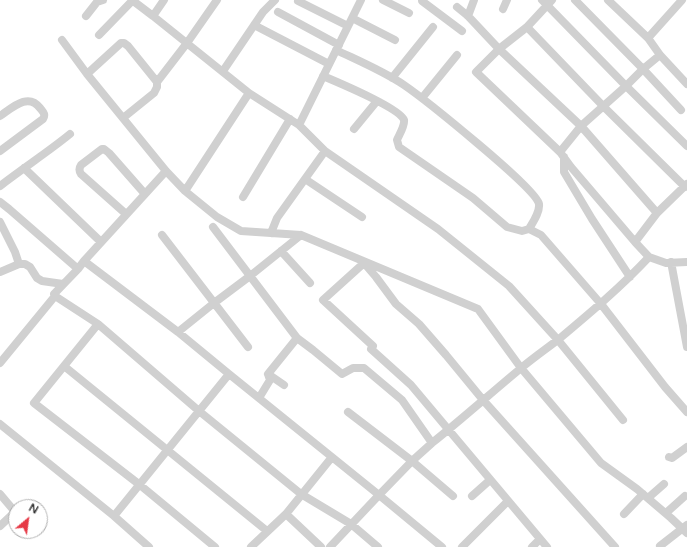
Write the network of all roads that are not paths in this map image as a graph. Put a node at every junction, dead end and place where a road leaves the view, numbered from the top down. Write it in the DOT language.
graph roads {
  1 [pos="103,0"];
  2 [pos="132,0"];
  3 [pos="164,0"];
  4 [pos="217,0"];
  5 [pos="275,0"];
  6 [pos="361,0"];
  7 [pos="383,0"];
  8 [pos="422,0"];
  9 [pos="474,0"];
  10 [pos="507,0"];
  11 [pos="575,0"];
  12 [pos="608,0"];
  13 [pos="682,0"];
  14 [pos="298,1"];
  15 [pos="548,2"];
  16 [pos="457,7"];
  17 [pos="503,9"];
  18 [pos="278,12"];
  19 [pos="409,13"];
  20 [pos="86,16"];
  21 [pos="153,16"];
  22 [pos="468,16"];
  23 [pos="352,18"];
  24 [pos="254,25"];
  25 [pos="348,26"];
  26 [pos="433,27"];
  27 [pos="527,27"];
  28 [pos="462,30"];
  29 [pos="99,35"];
  30 [pos="648,38"];
  31 [pos="62,40"];
  32 [pos="396,40"];
  33 [pos="187,43"];
  34 [pos="337,47"];
  35 [pos="499,49"];
  36 [pos="457,55"];
  37 [pos="660,55"];
  38 [pos="329,64"];
  39 [pos="643,69"];
  40 [pos="223,71"];
  41 [pos="87,74"];
  42 [pos="323,76"];
  43 [pos="392,78"];
  44 [pos="158,82"];
  45 [pos="687,84"];
  46 [pos="626,86"];
  47 [pos="250,93"];
  48 [pos="422,98"];
  49 [pos="377,101"];
  50 [pos="604,106"];
  51 [pos="681,110"];
  52 [pos="0,116"];
  53 [pos="123,118"];
  54 [pos="290,119"];
  55 [pos="299,125"];
  56 [pos="581,126"];
  57 [pos="354,129"];
  58 [pos="70,134"];
  59 [pos="687,146"];
  60 [pos="0,151"];
  61 [pos="324,151"];
  62 [pos="562,154"];
  63 [pos="24,168"];
  64 [pos="166,171"];
  65 [pos="305,179"];
  66 [pos="0,186"];
  67 [pos="686,186"];
  68 [pos="185,191"];
  69 [pos="145,194"];
  70 [pos="243,197"];
  71 [pos="0,202"];
  72 [pos="657,213"];
  73 [pos="126,214"];
  74 [pos="362,217"];
  75 [pos="0,222"];
  76 [pos="213,227"];
  77 [pos="530,229"];
  78 [pos="271,233"];
  79 [pos="162,235"];
  80 [pos="301,235"];
  81 [pos="101,242"];
  82 [pos="635,242"];
  83 [pos="281,251"];
  84 [pos="649,257"];
  85 [pos="84,261"];
  86 [pos="363,262"];
  87 [pos="671,262"];
  88 [pos="687,262"];
  89 [pos="19,264"];
  90 [pos="78,269"];
  91 [pos="0,272"];
  92 [pos="250,276"];
  93 [pos="630,277"];
  94 [pos="310,283"];
  95 [pos="63,284"];
  96 [pos="55,296"];
  97 [pos="214,303"];
  98 [pos="601,304"];
  99 [pos="98,324"];
  100 [pos="178,332"];
  101 [pos="297,338"];
  102 [pos="558,340"];
  103 [pos="248,347"];
  104 [pos="687,347"];
  105 [pos="0,363"];
  106 [pos="64,366"];
  107 [pos="521,368"];
  108 [pos="228,374"];
  109 [pos="268,374"];
  110 [pos="284,386"];
  111 [pos="259,398"];
  112 [pos="484,400"];
  113 [pos="198,411"];
  114 [pos="348,412"];
  115 [pos="687,412"];
  116 [pos="623,420"];
  117 [pos="0,424"];
  118 [pos="448,430"];
  119 [pos="432,443"];
  120 [pos="687,447"];
  121 [pos="168,450"];
  122 [pos="332,457"];
  123 [pos="669,457"];
  124 [pos="412,461"];
  125 [pos="490,480"];
  126 [pos="664,484"];
  127 [pos="140,485"];
  128 [pos="0,494"];
  129 [pos="301,494"];
  130 [pos="379,495"];
  131 [pos="453,496"];
  132 [pos="472,496"];
  133 [pos="646,496"];
  134 [pos="685,496"];
  135 [pos="508,502"];
  136 [pos="8,504"];
  137 [pos="666,513"];
  138 [pos="286,514"];
  139 [pos="624,514"];
  140 [pos="114,516"];
  141 [pos="8,520"];
  142 [pos="351,524"];
  143 [pos="0,526"];
  144 [pos="686,529"];
  145 [pos="267,531"];
  146 [pos="540,539"];
  147 [pos="660,546"];
  148 [pos="149,547"];
  149 [pos="215,547"];
  150 [pos="251,547"];
  151 [pos="321,547"];
  152 [pos="330,547"];
  153 [pos="378,547"];
  154 [pos="442,547"];
  155 [pos="462,547"];
  156 [pos="532,547"];
  157 [pos="546,547"];
  158 [pos="615,547"];
  1 -- 20 [label="street"];
  2 -- 21 [label="street"];
  2 -- 29 [label="street"];
  3 -- 21 [label="street"];
  4 -- 33 [label="street"];
  5 -- 24 [label="street"];
  6 -- 23 [label="street"];
  7 -- 19 [label="street"];
  8 -- 28 [label="street"];
  9 -- 22 [label="street"];
  10 -- 17 [label="street"];
  11 -- 39 [label="street"];
  12 -- 30 [label="street"];
  13 -- 30 [label="street"];
  14 -- 25 [label="street"];
  15 -- 27 [label="street"];
  15 -- 46 [label="street"];
  16 -- 22 [label="street"];
  18 -- 34 [label="street"];
  21 -- 33 [label="street"];
  22 -- 35 [label="street"];
  23 -- 25 [label="street"];
  23 -- 32 [label="street"];
  24 -- 38 [label="street"];
  24 -- 40 [label="street"];
  25 -- 34 [label="street"];
  26 -- 43 [label="street"];
  27 -- 35 [label="street"];
  27 -- 50 [label="street"];
  30 -- 37 [label="street"];
  31 -- 41 [label="street"];
  33 -- 40 [label="street"];
  33 -- 44 [label="street"];
  34 -- 38 [label="street"];
  34 -- 43 [label="street"];
  35 -- 56 [label="street"];
  35 -- 62 [label="street"];
  36 -- 48 [label="street"];
  37 -- 39 [label="street"];
  37 -- 45 [label="street"];
  38 -- 42 [label="street"];
  39 -- 46 [label="street"];
  39 -- 51 [label="street"];
  40 -- 47 [label="street"];
  41 -- 44 [label="street"];
  41 -- 53 [label="street"];
  42 -- 49 [label="street"];
  42 -- 55 [label="street"];
  43 -- 48 [label="street"];
  44 -- 53 [label="street"];
  46 -- 50 [label="street"];
  46 -- 59 [label="street"];
  47 -- 54 [label="street"];
  47 -- 68 [label="street"];
  48 -- 77 [label="street"];
  49 -- 57 [label="street"];
  49 -- 77 [label="street"];
  50 -- 56 [label="street"];
  50 -- 67 [label="street"];
  52 -- 60 [label="street"];
  53 -- 64 [label="street"];
  54 -- 55 [label="street"];
  54 -- 70 [label="street"];
  55 -- 61 [label="street"];
  56 -- 62 [label="street"];
  56 -- 72 [label="street"];
  58 -- 63 [label="street"];
  61 -- 65 [label="street"];
  61 -- 102 [label="street"];
  62 -- 82 [label="street"];
  62 -- 93 [label="street"];
  63 -- 66 [label="street"];
  63 -- 81 [label="street"];
  64 -- 68 [label="street"];
  64 -- 69 [label="street"];
  65 -- 74 [label="street"];
  65 -- 78 [label="street"];
  67 -- 72 [label="street"];
  68 -- 78 [label="street"];
  69 -- 73 [label="street"];
  69 -- 73 [label="street"];
  71 -- 90 [label="street"];
  72 -- 82 [label="street"];
  73 -- 81 [label="street"];
  75 -- 89 [label="street"];
  76 -- 92 [label="street"];
  77 -- 98 [label="street"];
  78 -- 80 [label="street"];
  79 -- 97 [label="street"];
  80 -- 83 [label="street"];
  80 -- 86 [label="street"];
  81 -- 85 [label="street"];
  82 -- 84 [label="street"];
  83 -- 92 [label="street"];
  83 -- 94 [label="street"];
  84 -- 87 [label="street"];
  84 -- 93 [label="street"];
  85 -- 90 [label="street"];
  85 -- 100 [label="street"];
  86 -- 107 [label="street"];
  86 -- 112 [label="street"];
  86 -- 118 [label="street"];
  87 -- 88 [label="street"];
  87 -- 104 [label="street"];
  89 -- 91 [label="street"];
  89 -- 95 [label="street"];
  90 -- 95 [label="street"];
  92 -- 97 [label="street"];
  92 -- 101 [label="street"];
  93 -- 98 [label="street"];
  95 -- 96 [label="street"];
  96 -- 99 [label="street"];
  96 -- 105 [label="street"];
  97 -- 100 [label="street"];
  97 -- 103 [label="street"];
  98 -- 102 [label="street"];
  98 -- 115 [label="street"];
  99 -- 106 [label="street"];
  99 -- 113 [label="street"];
  100 -- 108 [label="street"];
  101 -- 109 [label="street"];
  101 -- 119 [label="street"];
  102 -- 107 [label="street"];
  102 -- 116 [label="street"];
  106 -- 121 [label="street"];
  106 -- 127 [label="street"];
  107 -- 112 [label="street"];
  107 -- 133 [label="street"];
  108 -- 111 [label="street"];
  108 -- 113 [label="street"];
  109 -- 110 [label="street"];
  109 -- 111 [label="street"];
  111 -- 122 [label="street"];
  112 -- 118 [label="street"];
  112 -- 158 [label="street"];
  113 -- 121 [label="street"];
  113 -- 129 [label="street"];
  114 -- 124 [label="street"];
  117 -- 140 [label="street"];
  118 -- 119 [label="street"];
  118 -- 125 [label="street"];
  119 -- 124 [label="street"];
  120 -- 123 [label="street"];
  121 -- 127 [label="street"];
  121 -- 145 [label="street"];
  122 -- 129 [label="street"];
  122 -- 130 [label="street"];
  124 -- 130 [label="street"];
  124 -- 131 [label="street"];
  125 -- 132 [label="street"];
  125 -- 135 [label="street"];
  126 -- 133 [label="street"];
  127 -- 140 [label="street"];
  127 -- 149 [label="street"];
  128 -- 136 [label="street"];
  129 -- 138 [label="street"];
  129 -- 142 [label="street"];
  130 -- 142 [label="street"];
  130 -- 154 [label="street"];
  133 -- 137 [label="street"];
  133 -- 139 [label="street"];
  134 -- 137 [label="street"];
  135 -- 146 [label="street"];
  135 -- 155 [label="street"];
  137 -- 144 [label="street"];
  138 -- 145 [label="street"];
  138 -- 151 [label="street"];
  140 -- 148 [label="street"];
  141 -- 143 [label="street"];
  142 -- 152 [label="street"];
  142 -- 153 [label="street"];
  144 -- 147 [label="street"];
  145 -- 150 [label="street"];
  146 -- 156 [label="street"];
  146 -- 157 [label="street"];
}
